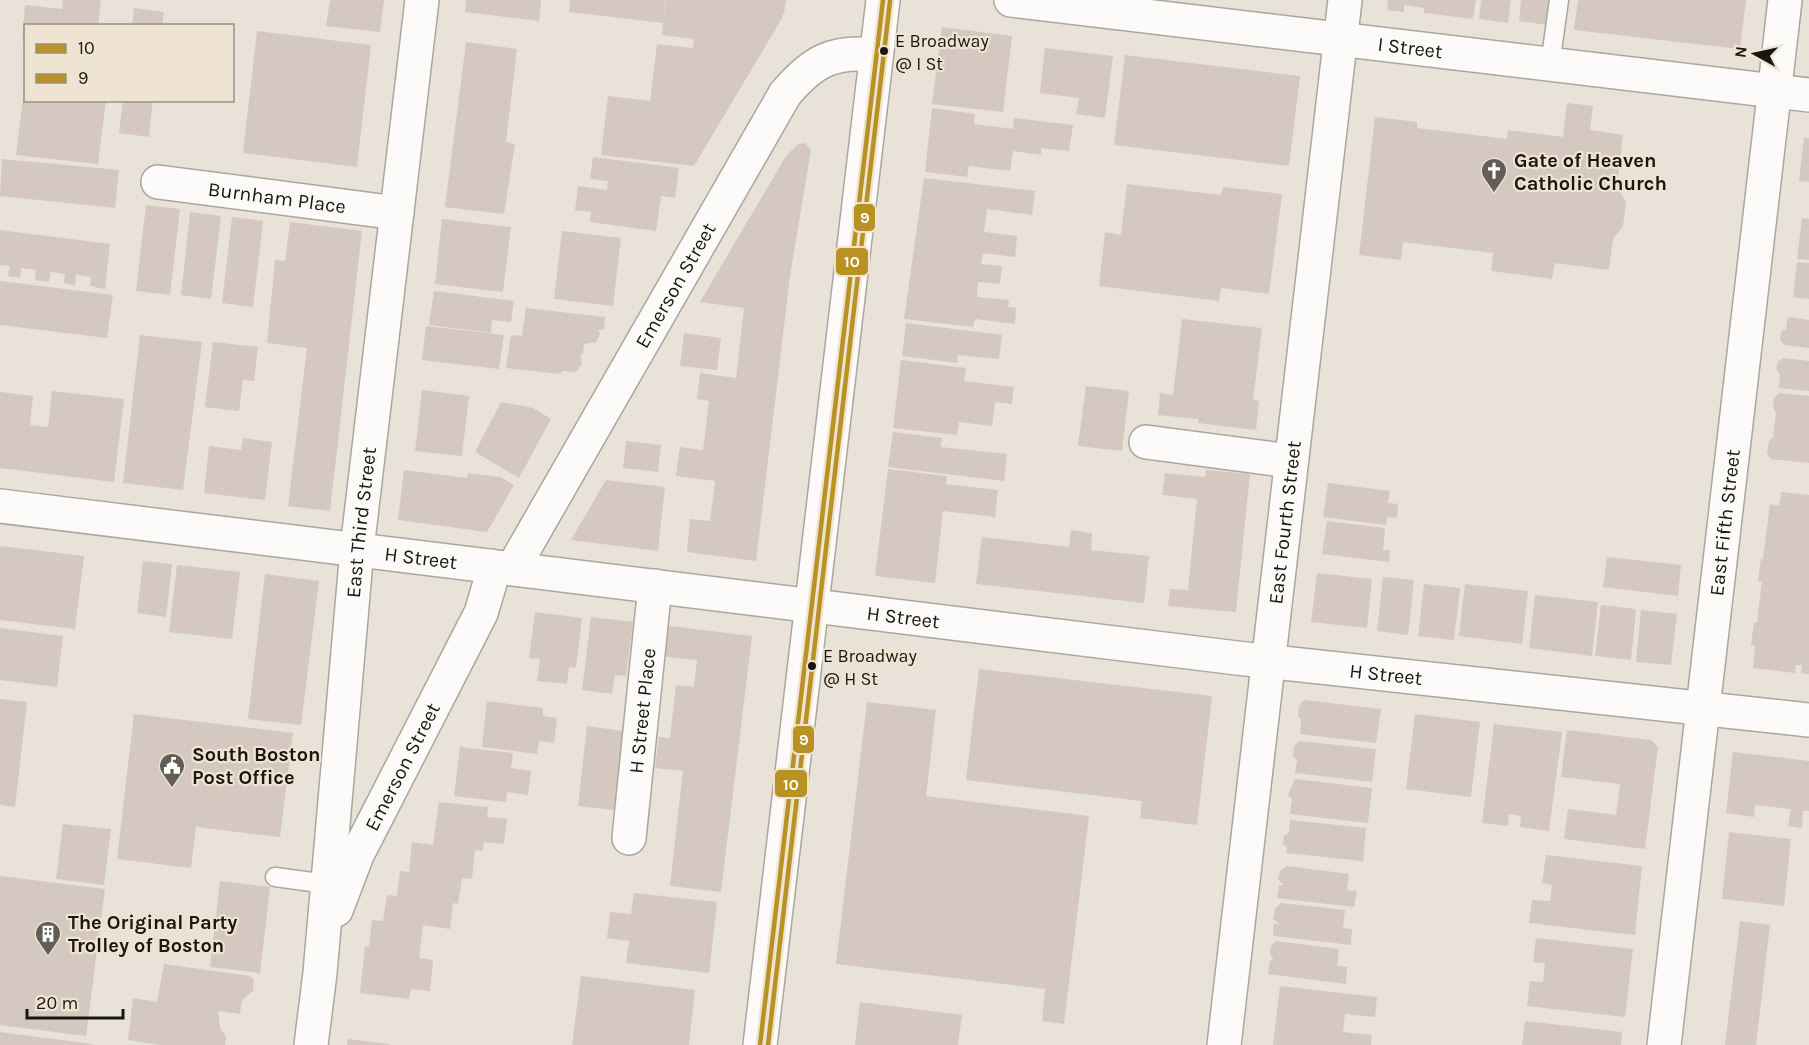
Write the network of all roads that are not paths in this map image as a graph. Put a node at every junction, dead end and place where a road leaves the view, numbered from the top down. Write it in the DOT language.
graph roads {
  1 [pos="422,0"];
  2 [pos="883,0"];
  3 [pos="1011,0"];
  4 [pos="1345,0"];
  5 [pos="1559,0"];
  6 [pos="1785,0"];
  7 [pos="1340,40"];
  8 [pos="876,55"];
  9 [pos="1550,65"];
  10 [pos="1774,91"];
  11 [pos="1809,95"];
  12 [pos="158,182"];
  13 [pos="397,213"];
  14 [pos="1146,442"];
  15 [pos="1290,461"];
  16 [pos="0,506"];
  17 [pos="357,549"];
  18 [pos="501,567"];
  19 [pos="655,586"];
  20 [pos="811,605"];
  21 [pos="1269,661"];
  22 [pos="1702,707"];
  23 [pos="1809,720"];
  24 [pos="628,838"];
  25 [pos="275,877"];
  26 [pos="327,884"];
  27 [pos="320,973"];
  28 [pos="311,1045"];
  29 [pos="760,1045"];
  30 [pos="1224,1045"];
  31 [pos="1664,1045"];
  1 -- 13 [label="street, East Third Street"];
  2 -- 8 [label="street"];
  3 -- 7 [label="street, I Street"];
  4 -- 7 [label="street, East Fourth Street"];
  5 -- 9 [label="lane"];
  6 -- 10 [label="street, East Fifth Street"];
  7 -- 9 [label="street, I Street"];
  7 -- 15 [label="street, East Fourth Street"];
  8 -- 18 [label="street, Emerson Street"];
  8 -- 20 [label="street"];
  9 -- 10 [label="street, I Street"];
  10 -- 11 [label="street, I Street"];
  10 -- 22 [label="street, East Fifth Street"];
  12 -- 13 [label="street, Burnham Place"];
  13 -- 17 [label="street, East Third Street"];
  14 -- 15 [label="street"];
  15 -- 21 [label="street, East Fourth Street"];
  16 -- 17 [label="street, H Street"];
  17 -- 18 [label="street, H Street"];
  17 -- 26 [label="street, East Third Street"];
  18 -- 19 [label="street, H Street"];
  18 -- 27 [label="street, Emerson Street"];
  19 -- 20 [label="street, H Street"];
  19 -- 24 [label="street, H Street Place"];
  20 -- 21 [label="street, H Street"];
  20 -- 29 [label="street"];
  21 -- 22 [label="street, H Street"];
  21 -- 30 [label="street, East Fourth Street"];
  22 -- 23 [label="street, H Street"];
  22 -- 31 [label="street, East Fifth Street"];
  25 -- 26 [label="lane"];
  26 -- 27 [label="street, East Third Street"];
  27 -- 28 [label="street, East Third Street"];
}
